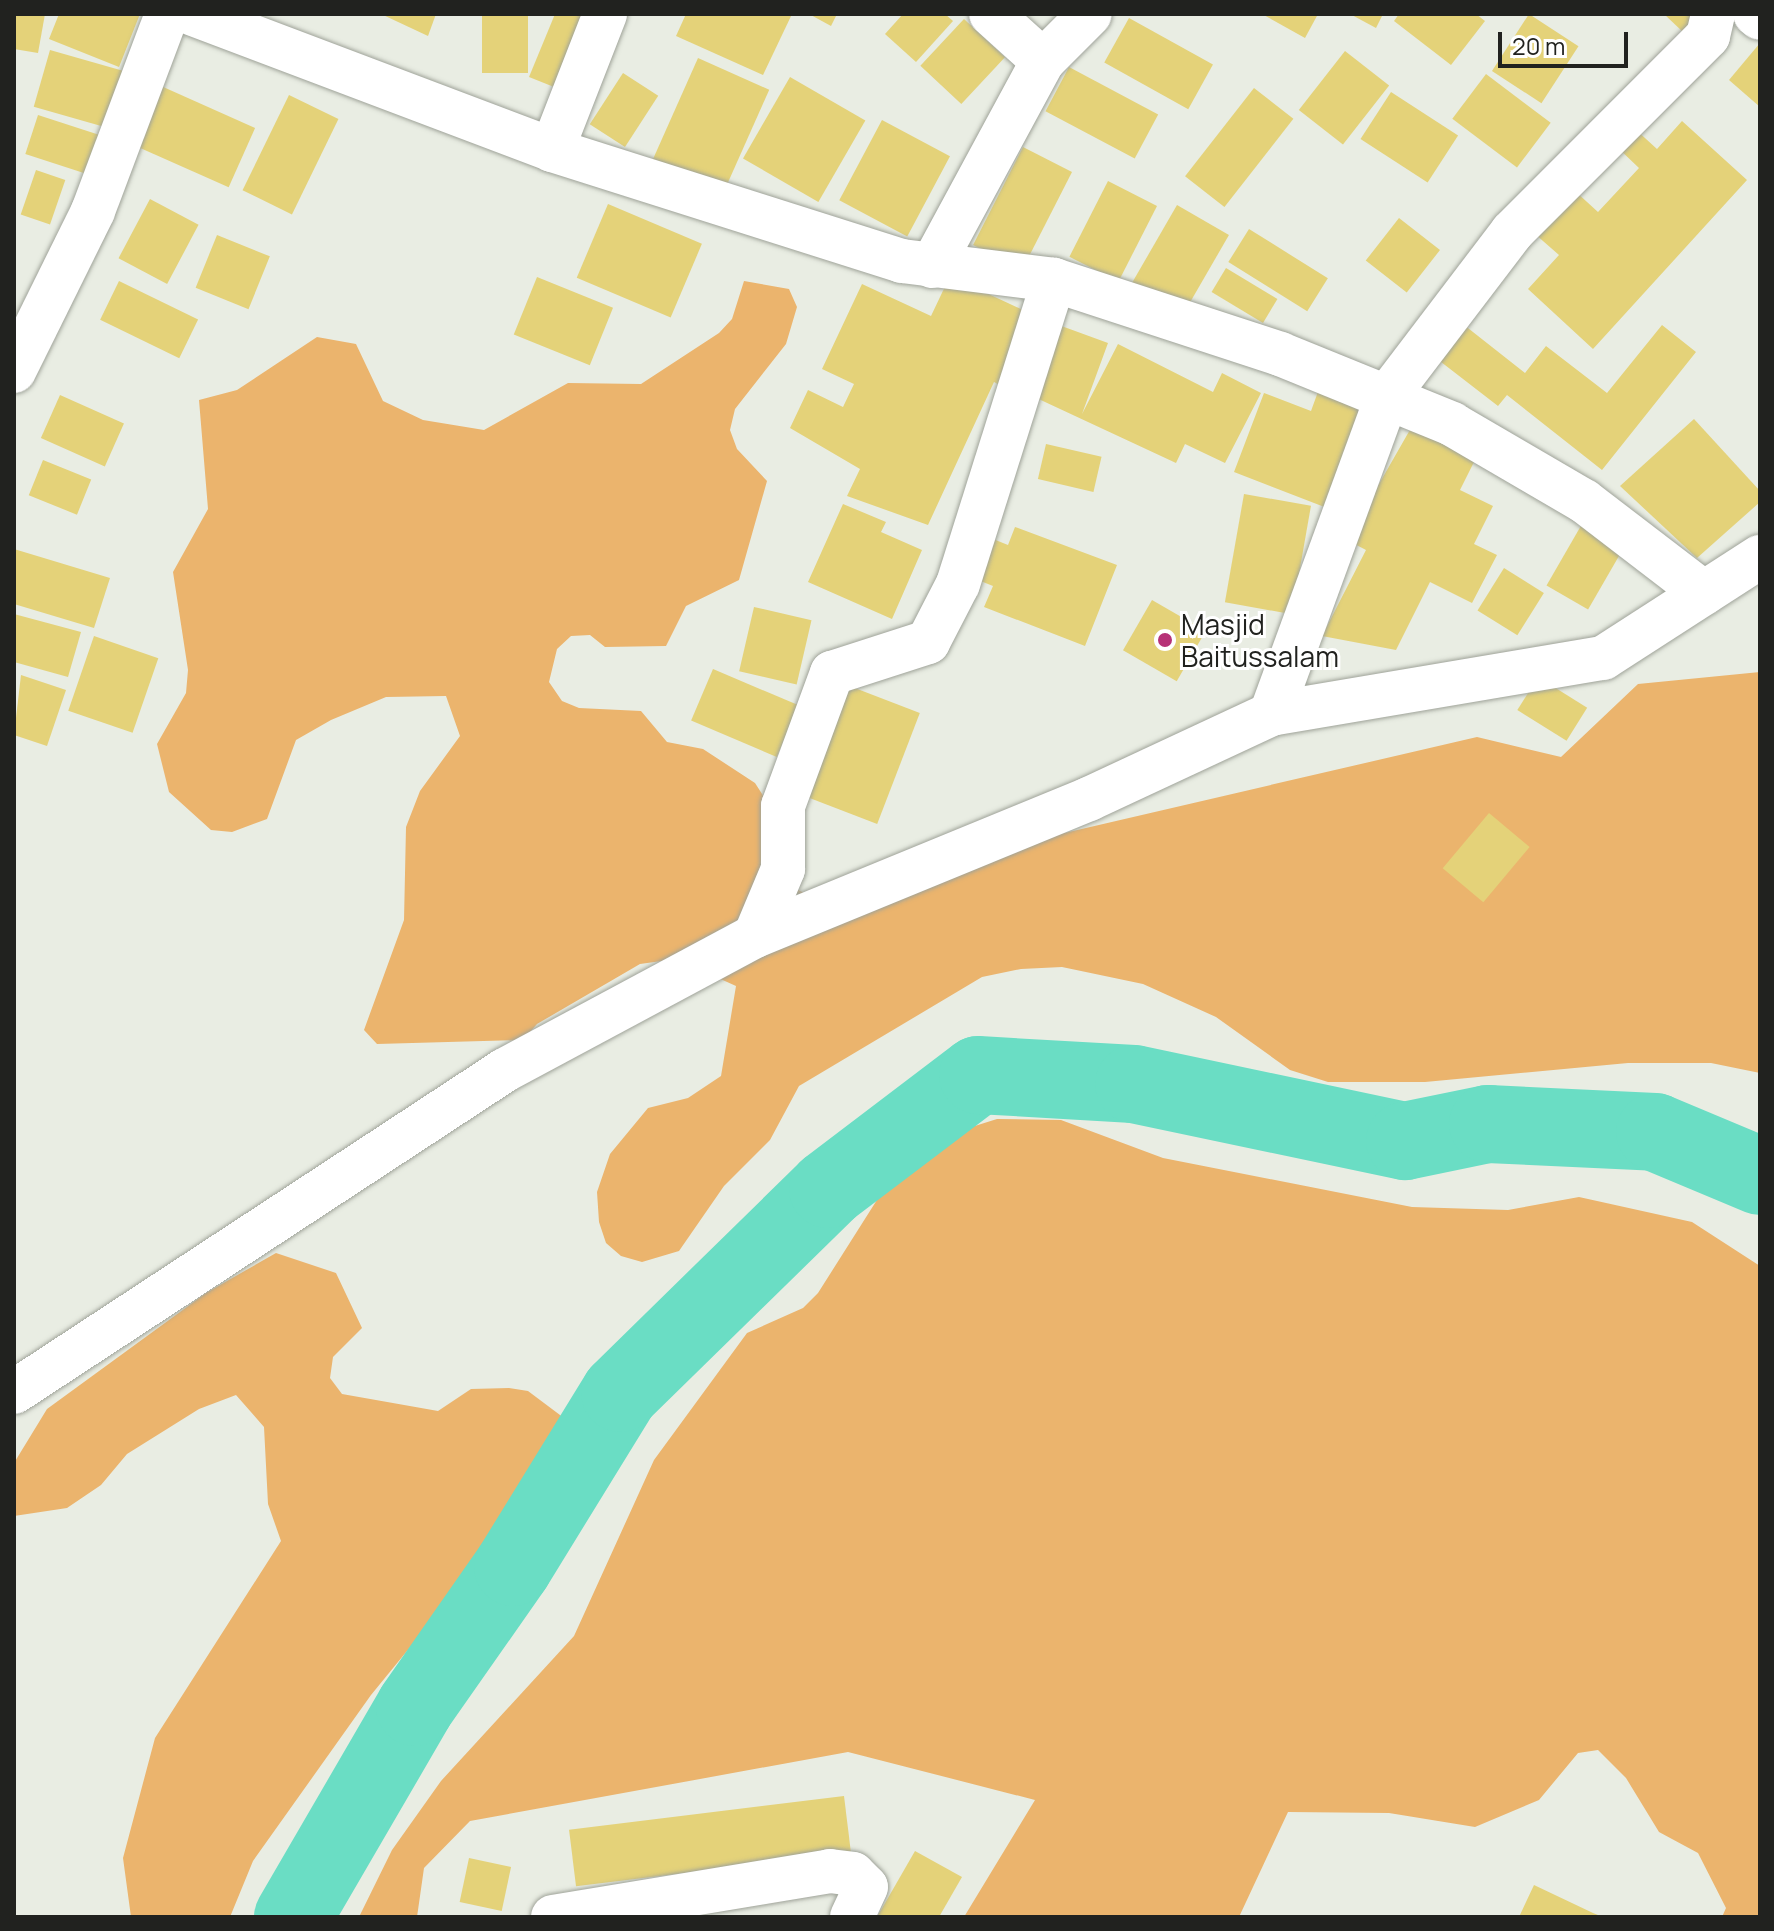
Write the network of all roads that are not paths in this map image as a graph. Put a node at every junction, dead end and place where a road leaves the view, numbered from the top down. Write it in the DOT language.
graph roads {
  1 [pos="167,14"];
  2 [pos="193,14"];
  3 [pos="605,14"];
  4 [pos="991,14"];
  5 [pos="1090,14"];
  6 [pos="1713,14"];
  7 [pos="1755,14"];
  8 [pos="1760,18"];
  9 [pos="1043,61"];
  10 [pos="552,150"];
  11 [pos="932,266"];
  12 [pos="1054,280"];
  13 [pos="14,371"];
  14 [pos="1388,395"];
  15 [pos="1760,557"];
  16 [pos="1704,593"];
  17 [pos="1271,714"];
  18 [pos="755,936"];
  19 [pos="14,1392"];
  20 [pos="553,1917"];
  21 [pos="852,1917"];
  1 -- 13 [label="street"];
  2 -- 10 [label="street"];
  3 -- 10 [label="street"];
  4 -- 9 [label="street"];
  5 -- 9 [label="street"];
  6 -- 14 [label="street"];
  7 -- 8 [label="street"];
  9 -- 11 [label="street"];
  10 -- 11 [label="street"];
  11 -- 12 [label="street"];
  12 -- 14 [label="street"];
  12 -- 18 [label="street"];
  14 -- 16 [label="street"];
  14 -- 17 [label="street"];
  15 -- 16 [label="street"];
  16 -- 17 [label="street"];
  17 -- 18 [label="street"];
  18 -- 19 [label="street"];
  20 -- 21 [label="street"];
}
